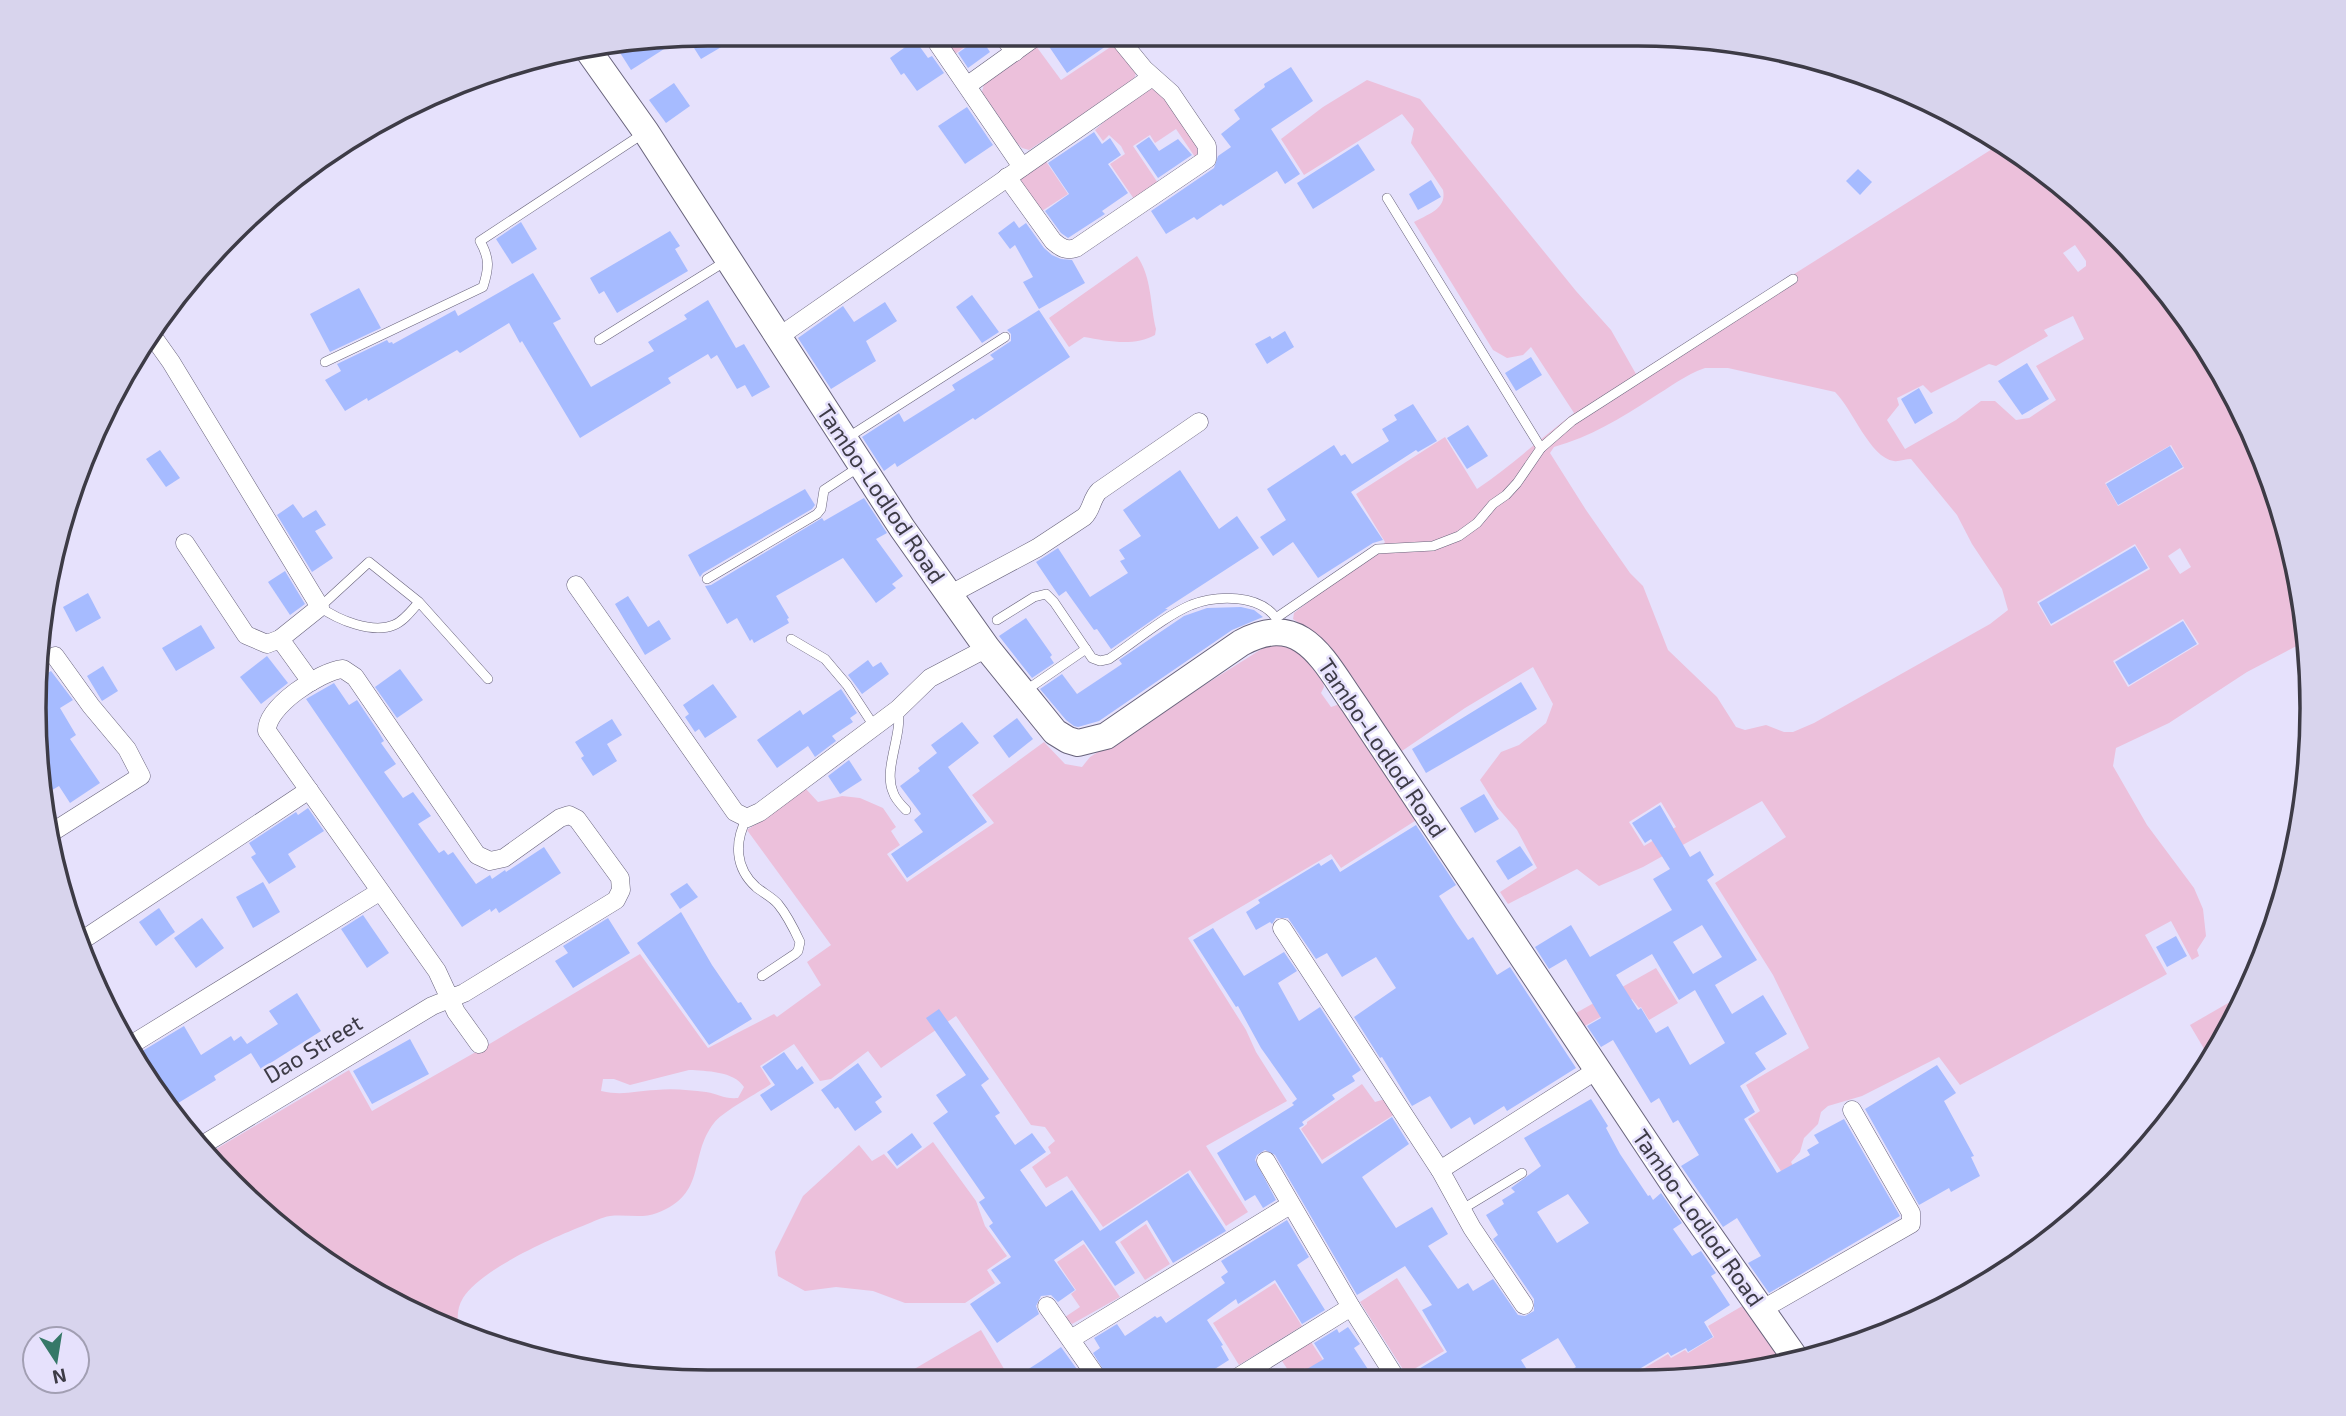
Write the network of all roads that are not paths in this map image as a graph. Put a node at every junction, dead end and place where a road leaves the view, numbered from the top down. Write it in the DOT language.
graph roads {
  1 [pos="939,46"];
  2 [pos="1010,46"];
  3 [pos="1023,46"];
  4 [pos="1126,46"];
  5 [pos="1015,52"];
  6 [pos="592,56"];
  7 [pos="1152,77"];
  8 [pos="968,85"];
  9 [pos="646,132"];
  10 [pos="1015,172"];
  11 [pos="1387,198"];
  12 [pos="727,260"];
  13 [pos="1794,279"];
  14 [pos="1004,337"];
  15 [pos="777,338"];
  16 [pos="599,340"];
  17 [pos="156,341"];
  18 [pos="325,362"];
  19 [pos="1199,422"];
  20 [pos="844,440"];
  21 [pos="1541,448"];
  22 [pos="861,466"];
  23 [pos="185,543"];
  24 [pos="707,579"];
  25 [pos="576,585"];
  26 [pos="949,595"];
  27 [pos="419,602"];
  28 [pos="320,607"];
  29 [pos="997,620"];
  30 [pos="1277,624"];
  31 [pos="280,639"];
  32 [pos="791,639"];
  33 [pos="988,648"];
  34 [pos="1086,649"];
  35 [pos="55,656"];
  36 [pos="488,679"];
  37 [pos="311,682"];
  38 [pos="1024,692"];
  39 [pos="898,709"];
  40 [pos="874,726"];
  41 [pos="309,790"];
  42 [pos="906,810"];
  43 [pos="747,818"];
  44 [pos="57,829"];
  45 [pos="379,892"];
  46 [pos="1282,928"];
  47 [pos="87,937"];
  48 [pos="762,976"];
  49 [pos="450,1001"];
  50 [pos="136,1042"];
  51 [pos="479,1044"];
  52 [pos="1597,1070"];
  53 [pos="1852,1110"];
  54 [pos="207,1142"];
  55 [pos="1266,1161"];
  56 [pos="1440,1170"];
  57 [pos="1522,1172"];
  58 [pos="1290,1205"];
  59 [pos="1461,1210"];
  60 [pos="1524,1305"];
  61 [pos="1047,1306"];
  62 [pos="1350,1307"];
  63 [pos="1761,1310"];
  64 [pos="1071,1339"];
  65 [pos="1791,1352"];
  66 [pos="1092,1370"];
  67 [pos="1251,1370"];
  68 [pos="1391,1370"];
  1 -- 8 [label="street"];
  2 -- 5 [label="street"];
  3 -- 5 [label="street"];
  4 -- 7 [label="street"];
  5 -- 8 [label="street"];
  6 -- 9 [label="street, Tambo-Lodlod Road"];
  7 -- 10 [label="street"];
  7 -- 10 [label="street"];
  8 -- 10 [label="street"];
  9 -- 12 [label="street, Tambo-Lodlod Road"];
  9 -- 18 [label="lane"];
  10 -- 15 [label="street"];
  11 -- 21 [label="lane"];
  12 -- 15 [label="street, Tambo-Lodlod Road"];
  12 -- 16 [label="lane"];
  13 -- 21 [label="lane"];
  14 -- 20 [label="lane"];
  15 -- 20 [label="street, Tambo-Lodlod Road"];
  17 -- 28 [label="street"];
  19 -- 26 [label="street"];
  20 -- 22 [label="street, Tambo-Lodlod Road"];
  21 -- 30 [label="lane"];
  22 -- 24 [label="lane"];
  22 -- 26 [label="street, Tambo-Lodlod Road"];
  23 -- 31 [label="street"];
  25 -- 43 [label="street"];
  26 -- 33 [label="street, Tambo-Lodlod Road"];
  27 -- 28 [label="lane"];
  27 -- 28 [label="lane"];
  27 -- 36 [label="lane"];
  28 -- 31 [label="street"];
  29 -- 34 [label="lane"];
  30 -- 34 [label="lane"];
  30 -- 38 [label="street, Tambo-Lodlod Road"];
  30 -- 52 [label="street, Tambo-Lodlod Road"];
  31 -- 37 [label="street"];
  32 -- 40 [label="lane"];
  33 -- 38 [label="street, Tambo-Lodlod Road"];
  33 -- 39 [label="street"];
  34 -- 38 [label="lane"];
  35 -- 44 [label="street"];
  37 -- 41 [label="street"];
  37 -- 49 [label="street, Dao Street"];
  39 -- 40 [label="street"];
  39 -- 42 [label="lane"];
  40 -- 43 [label="street"];
  41 -- 45 [label="street"];
  41 -- 47 [label="street"];
  43 -- 48 [label="lane"];
  45 -- 49 [label="street"];
  45 -- 50 [label="street"];
  46 -- 56 [label="street"];
  49 -- 51 [label="street"];
  49 -- 54 [label="street, Dao Street"];
  52 -- 56 [label="street"];
  52 -- 63 [label="street, Tambo-Lodlod Road"];
  53 -- 63 [label="street"];
  55 -- 58 [label="street"];
  56 -- 59 [label="street"];
  57 -- 59 [label="lane"];
  58 -- 62 [label="street"];
  58 -- 64 [label="street"];
  59 -- 60 [label="street"];
  61 -- 64 [label="street"];
  62 -- 67 [label="street"];
  62 -- 68 [label="street"];
  63 -- 65 [label="street, Tambo-Lodlod Road"];
  64 -- 66 [label="street"];
}
